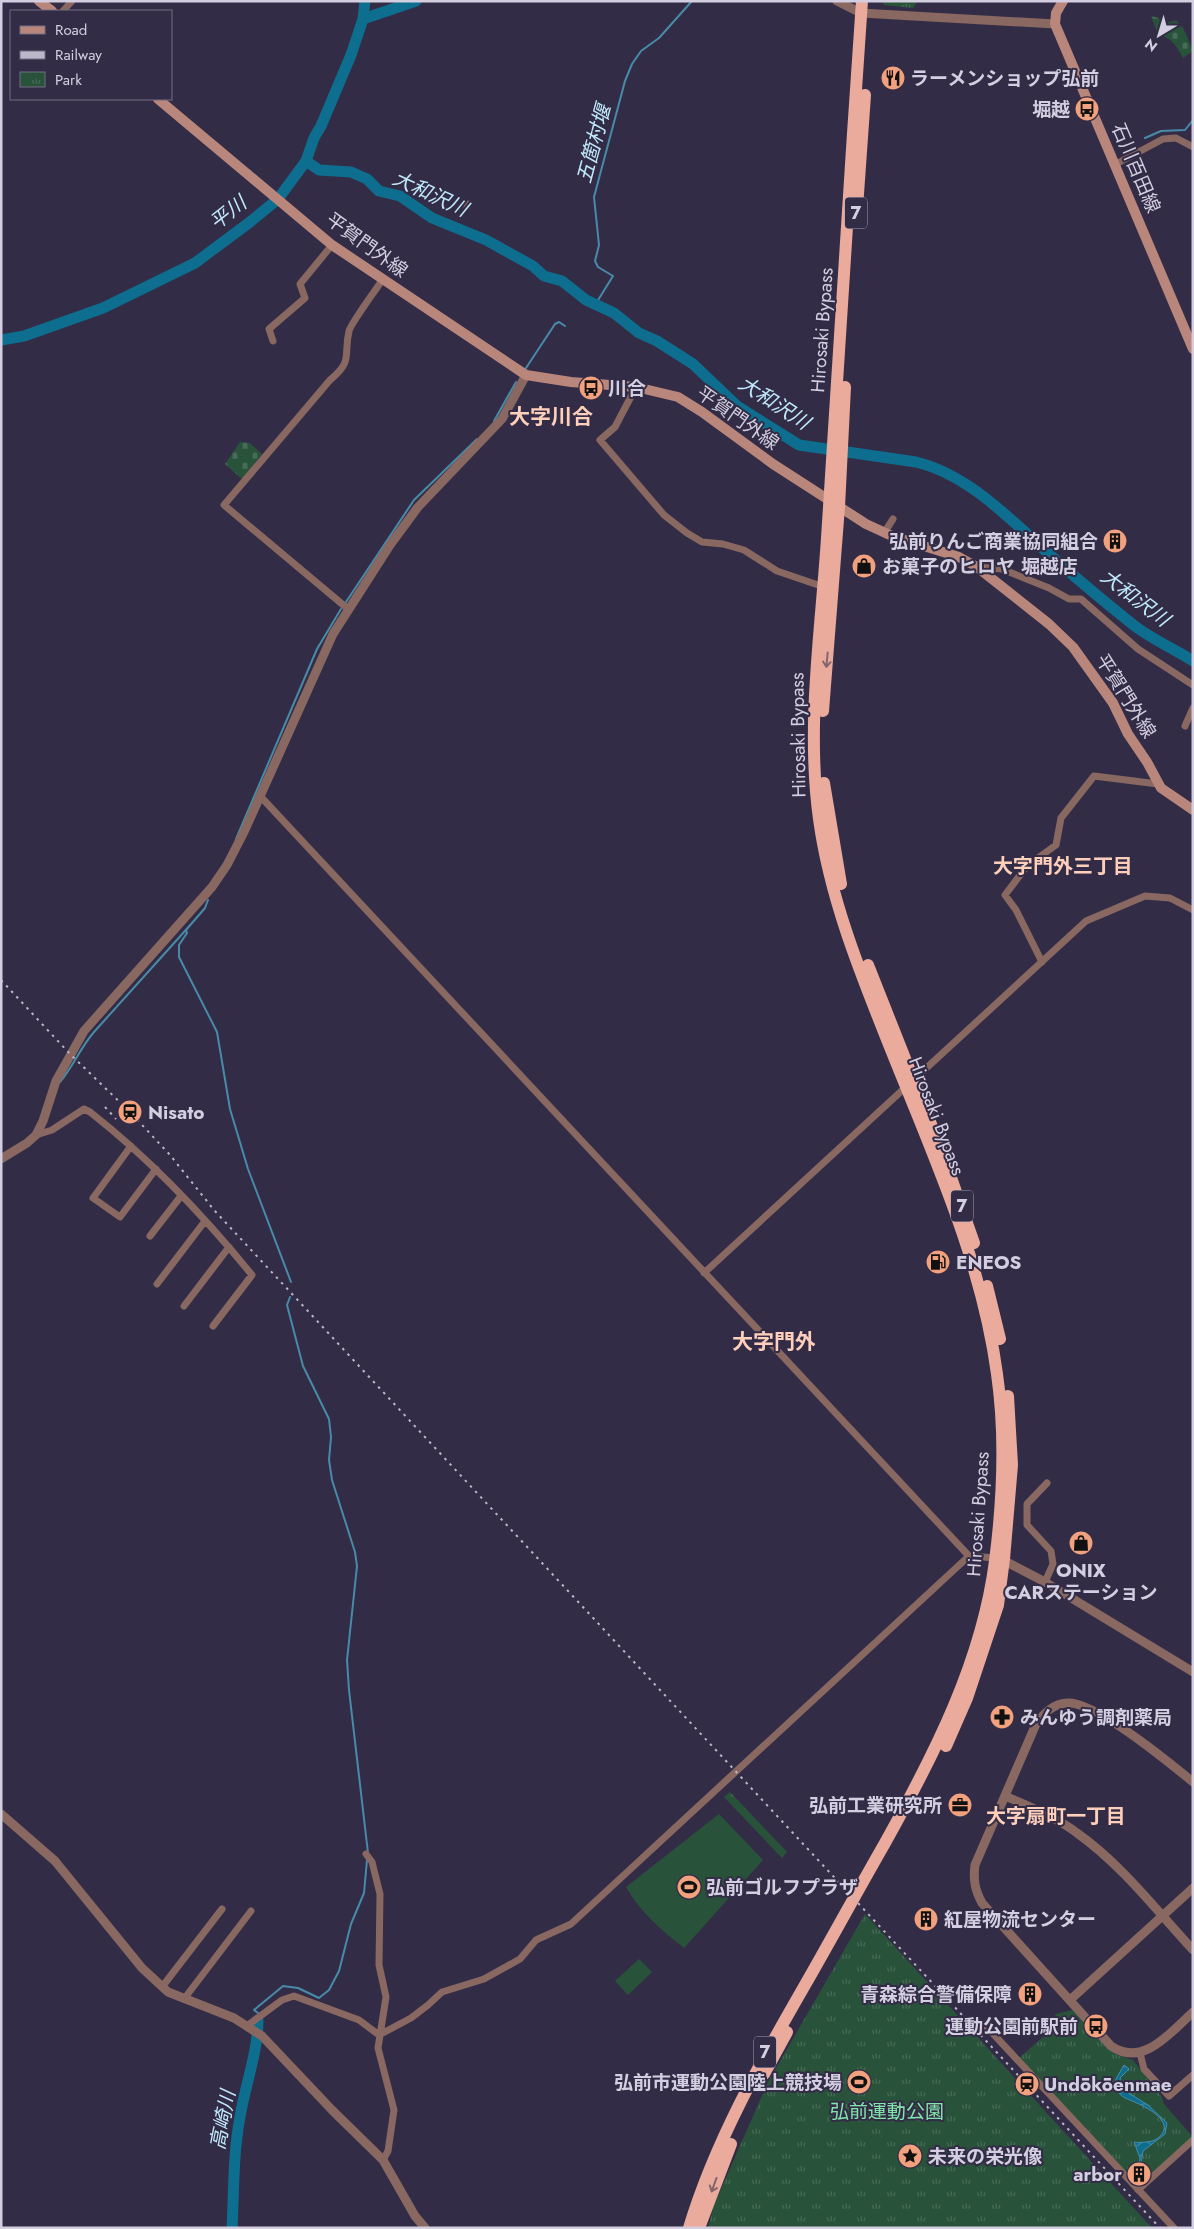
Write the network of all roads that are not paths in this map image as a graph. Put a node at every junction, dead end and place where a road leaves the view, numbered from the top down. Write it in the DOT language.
graph roads {
  1 [pos="38,1"];
  2 [pos="837,1"];
  3 [pos="1063,1"];
  4 [pos="866,8"];
  5 [pos="51,10"];
  6 [pos="1055,24"];
  7 [pos="159,100"];
  8 [pos="1193,148"];
  9 [pos="1116,164"];
  10 [pos="332,245"];
  11 [pos="383,278"];
  12 [pos="273,341"];
  13 [pos="1193,349"];
  14 [pos="526,375"];
  15 [pos="636,387"];
  16 [pos="834,504"];
  17 [pos="893,519"];
  18 [pos="884,533"];
  19 [pos="976,567"];
  20 [pos="824,587"];
  21 [pos="348,609"];
  22 [pos="1193,685"];
  23 [pos="1193,708"];
  24 [pos="1185,726"];
  25 [pos="1158,784"];
  26 [pos="261,797"];
  27 [pos="1193,810"];
  28 [pos="1193,910"];
  29 [pos="1042,962"];
  30 [pos="909,1083"];
  31 [pos="36,1135"];
  32 [pos="131,1146"];
  33 [pos="1,1159"];
  34 [pos="156,1169"];
  35 [pos="181,1196"];
  36 [pos="206,1221"];
  37 [pos="150,1236"];
  38 [pos="229,1247"];
  39 [pos="704,1273"];
  40 [pos="157,1284"];
  41 [pos="184,1306"];
  42 [pos="213,1326"];
  43 [pos="1047,1483"];
  44 [pos="969,1556"];
  45 [pos="1000,1559"];
  46 [pos="1046,1582"];
  47 [pos="1193,1672"];
  48 [pos="1193,1782"];
  49 [pos="1006,1796"];
  50 [pos="1,1814"];
  51 [pos="366,1854"];
  52 [pos="1193,1888"];
  53 [pos="222,1910"];
  54 [pos="251,1912"];
  55 [pos="1162,1917"];
  56 [pos="1193,1950"];
  57 [pos="162,1987"];
  58 [pos="184,1999"];
  59 [pos="1070,2000"];
  60 [pos="1193,2012"];
  61 [pos="984,2024"];
  62 [pos="251,2027"];
  63 [pos="379,2035"];
  64 [pos="1140,2053"];
  65 [pos="1193,2075"];
  66 [pos="1193,2140"];
  67 [pos="383,2160"];
  68 [pos="1138,2190"];
  69 [pos="699,2211"];
  70 [pos="425,2228"];
  71 [pos="688,2228"];
  72 [pos="700,2228"];
  73 [pos="1174,2228"];
  1 -- 5 [label="main road"];
  2 -- 4 [label="street"];
  3 -- 6 [label="main road"];
  4 -- 6 [label="street"];
  4 -- 16 [label="highway, Hirosaki Bypass / 7"];
  6 -- 9 [label="main road, 石川百田線"];
  7 -- 10 [label="main road, 平賀門外線"];
  8 -- 9 [label="street"];
  9 -- 13 [label="main road, 石川百田線"];
  10 -- 11 [label="main road, 平賀門外線"];
  10 -- 12 [label="street"];
  11 -- 14 [label="main road, 平賀門外線"];
  11 -- 21 [label="street"];
  14 -- 15 [label="main road, 平賀門外線"];
  14 -- 21 [label="street"];
  15 -- 16 [label="main road, 平賀門外線"];
  15 -- 20 [label="street"];
  16 -- 18 [label="main road, 平賀門外線"];
  16 -- 20 [label="highway, Hirosaki Bypass / 7"];
  16 -- 30 [label="highway, Hirosaki Bypass / 7, one-way"];
  17 -- 18 [label="street"];
  18 -- 19 [label="main road, 平賀門外線"];
  19 -- 22 [label="street"];
  19 -- 25 [label="main road, 平賀門外線"];
  20 -- 30 [label="highway, Hirosaki Bypass / 7"];
  21 -- 26 [label="street"];
  23 -- 24 [label="street"];
  25 -- 27 [label="main road, 平賀門外線"];
  25 -- 29 [label="street"];
  26 -- 31 [label="street"];
  26 -- 39 [label="street"];
  28 -- 29 [label="street"];
  29 -- 30 [label="street"];
  30 -- 39 [label="street"];
  30 -- 45 [label="highway, Hirosaki Bypass / 7"];
  31 -- 32 [label="street"];
  31 -- 33 [label="street"];
  32 -- 34 [label="street"];
  32 -- 34 [label="street"];
  34 -- 35 [label="street"];
  35 -- 36 [label="street"];
  35 -- 37 [label="street"];
  36 -- 38 [label="street"];
  36 -- 40 [label="street"];
  38 -- 41 [label="street"];
  38 -- 42 [label="street"];
  39 -- 44 [label="street"];
  43 -- 46 [label="street"];
  44 -- 45 [label="street"];
  44 -- 63 [label="street"];
  45 -- 46 [label="street"];
  45 -- 69 [label="highway, Hirosaki Bypass / 7"];
  46 -- 47 [label="street"];
  48 -- 49 [label="street"];
  49 -- 55 [label="street"];
  49 -- 59 [label="street"];
  50 -- 57 [label="street"];
  51 -- 63 [label="street"];
  52 -- 55 [label="street"];
  53 -- 57 [label="street"];
  54 -- 58 [label="street"];
  55 -- 56 [label="street"];
  55 -- 59 [label="street"];
  57 -- 58 [label="street"];
  58 -- 62 [label="street"];
  59 -- 64 [label="street"];
  60 -- 64 [label="street"];
  61 -- 68 [label="street"];
  62 -- 63 [label="street"];
  62 -- 67 [label="street"];
  63 -- 67 [label="street"];
  64 -- 65 [label="street"];
  66 -- 68 [label="street"];
  67 -- 70 [label="street"];
  68 -- 73 [label="street"];
  69 -- 71 [label="highway, 7"];
  69 -- 72 [label="highway, 7"];
}
